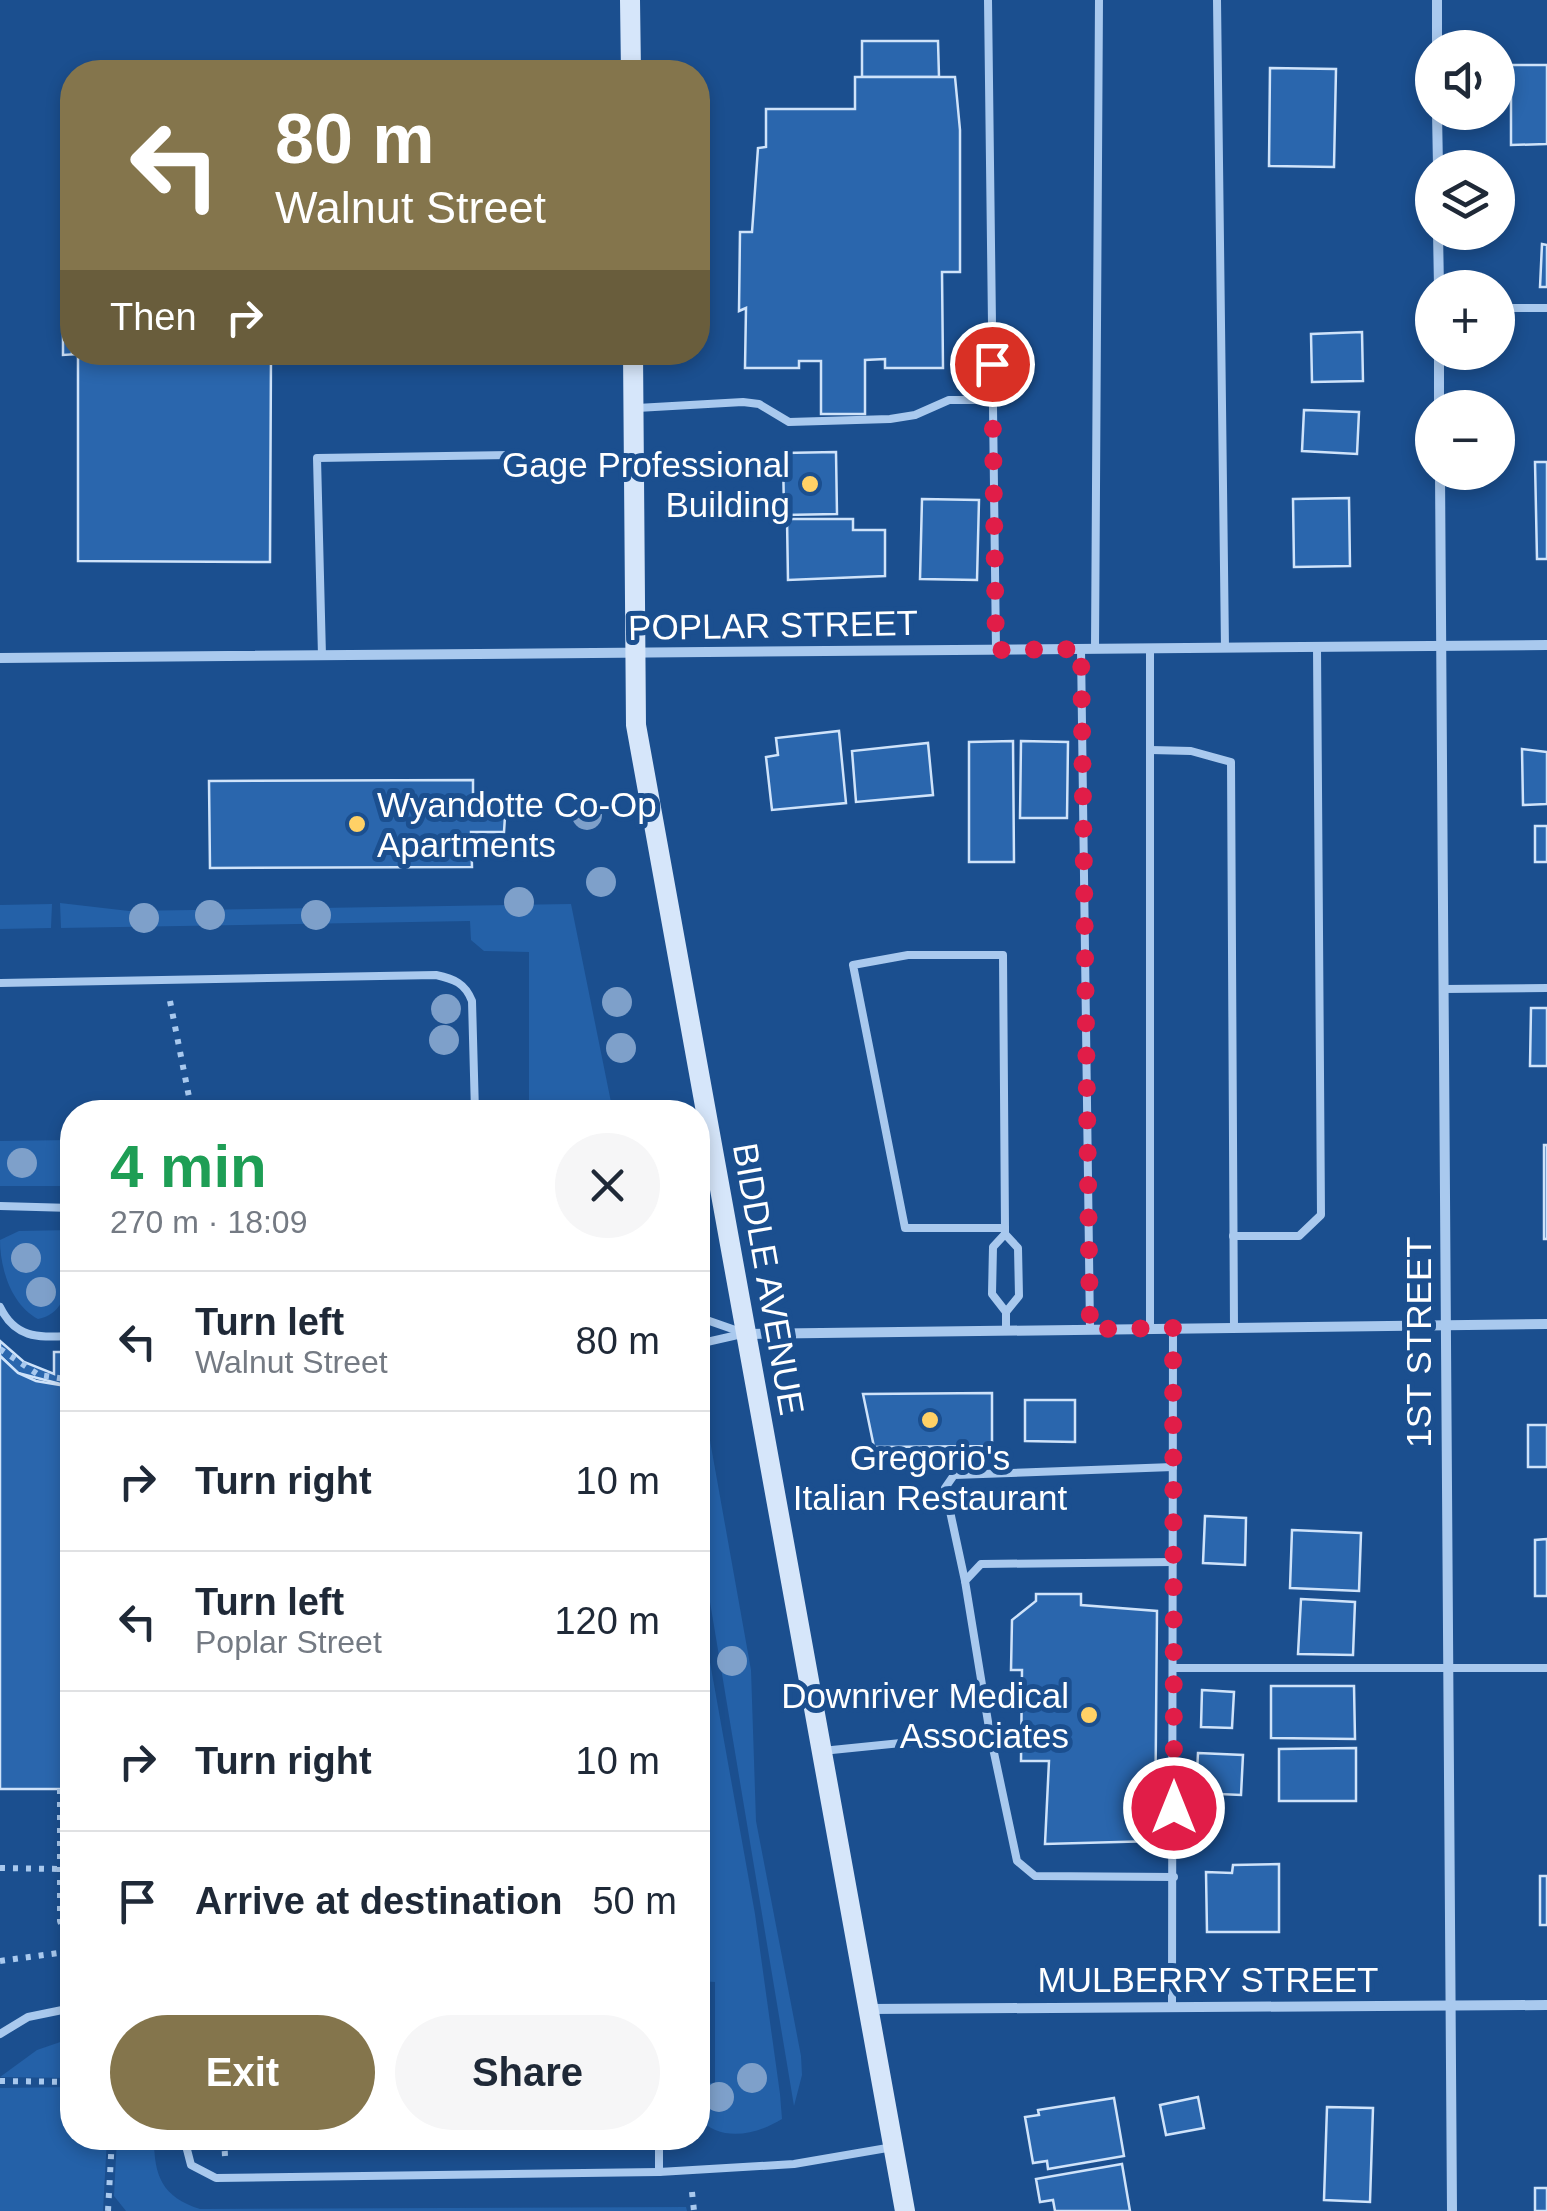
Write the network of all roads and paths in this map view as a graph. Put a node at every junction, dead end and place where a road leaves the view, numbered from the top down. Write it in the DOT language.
graph roads {
  1 [pos="630,0"];
  2 [pos="988,0"];
  3 [pos="1099,0"];
  4 [pos="1217,0"];
  5 [pos="1436,0"];
  6 [pos="1437,30"];
  7 [pos="631,60"];
  8 [pos="1515,308"];
  9 [pos="1547,308"];
  10 [pos="633,365"];
  11 [pos="993,400"];
  12 [pos="634,408"];
  13 [pos="516,455"];
  14 [pos="1440,490"];
  15 [pos="1547,644"];
  16 [pos="1318,646"];
  17 [pos="1441,646"];
  18 [pos="1150,648"];
  19 [pos="1225,648"];
  20 [pos="1081,649"];
  21 [pos="1095,649"];
  22 [pos="996,650"];
  23 [pos="636,654"];
  24 [pos="322,656"];
  25 [pos="0,658"];
  26 [pos="1151,750"];
  27 [pos="166,980"];
  28 [pos="0,984"];
  29 [pos="1547,988"];
  30 [pos="1444,989"];
  31 [pos="190,1100"];
  32 [pos="475,1100"];
  33 [pos="703,1100"];
  34 [pos="710,1138"];
  35 [pos="0,1206"];
  36 [pos="60,1208"];
  37 [pos="1005,1231"];
  38 [pos="1234,1236"];
  39 [pos="0,1307"];
  40 [pos="1006,1312"];
  41 [pos="710,1321"];
  42 [pos="1547,1324"];
  43 [pos="1446,1325"];
  44 [pos="1173,1328"];
  45 [pos="1234,1328"];
  46 [pos="1090,1329"];
  47 [pos="1150,1329"];
  48 [pos="1006,1330"];
  49 [pos="745,1334"];
  50 [pos="60,1336"];
  51 [pos="710,1341"];
  52 [pos="0,1349"];
  53 [pos="60,1378"];
  54 [pos="1173,1467"];
  55 [pos="1174,1562"];
  56 [pos="965,1580"];
  57 [pos="1174,1668"];
  58 [pos="1547,1668"];
  59 [pos="1448,1670"];
  60 [pos="990,1734"];
  61 [pos="821,1751"];
  62 [pos="60,1789"];
  63 [pos="0,1868"];
  64 [pos="60,1868"];
  65 [pos="1174,1877"];
  66 [pos="60,1952"];
  67 [pos="0,1960"];
  68 [pos="1547,2005"];
  69 [pos="1451,2006"];
  70 [pos="1172,2007"];
  71 [pos="868,2008"];
  72 [pos="60,2010"];
  73 [pos="0,2034"];
  74 [pos="0,2081"];
  75 [pos="60,2082"];
  76 [pos="894,2147"];
  77 [pos="111,2150"];
  78 [pos="187,2150"];
  79 [pos="660,2150"];
  80 [pos="659,2172"];
  81 [pos="109,2207"];
  82 [pos="118,2211"];
  83 [pos="905,2211"];
  84 [pos="1452,2211"];
  1 -- 7 [label="main road"];
  2 -- 11 [label="lane"];
  3 -- 21 [label="lane"];
  4 -- 19 [label="lane"];
  5 -- 6 [label="street"];
  8 -- 9 [label="lane"];
  10 -- 12 [label="main road, BIDDLE AVENUE"];
  11 -- 12 [label="lane"];
  11 -- 22 [label="lane"];
  12 -- 23 [label="main road, BIDDLE AVENUE"];
  13 -- 24 [label="lane"];
  14 -- 17 [label="street, 1ST STREET"];
  15 -- 17 [label="street, POPLAR STREET"];
  16 -- 17 [label="street, POPLAR STREET"];
  16 -- 19 [label="street, POPLAR STREET"];
  16 -- 38 [label="lane"];
  17 -- 30 [label="street, 1ST STREET"];
  18 -- 19 [label="street, POPLAR STREET"];
  18 -- 21 [label="street, POPLAR STREET"];
  18 -- 26 [label="lane"];
  20 -- 21 [label="street, POPLAR STREET"];
  20 -- 22 [label="street, POPLAR STREET"];
  20 -- 46 [label="lane"];
  22 -- 23 [label="street, POPLAR STREET"];
  23 -- 24 [label="street, POPLAR STREET"];
  23 -- 33 [label="main road, BIDDLE AVENUE"];
  24 -- 25 [label="street, POPLAR STREET"];
  26 -- 38 [label="lane"];
  26 -- 47 [label="lane"];
  27 -- 28 [label="lane"];
  27 -- 31 [label="path"];
  27 -- 32 [label="lane"];
  29 -- 30 [label="lane"];
  30 -- 43 [label="street, 1ST STREET"];
  34 -- 49 [label="main road, BIDDLE AVENUE"];
  35 -- 36 [label="lane"];
  37 -- 37 [label="lane"];
  37 -- 40 [label="lane"];
  37 -- 40 [label="lane"];
  38 -- 45 [label="lane"];
  39 -- 50 [label="lane"];
  40 -- 48 [label="lane"];
  41 -- 49 [label="lane"];
  42 -- 43 [label="street"];
  43 -- 45 [label="street"];
  43 -- 59 [label="street, 1ST STREET"];
  44 -- 45 [label="street"];
  44 -- 47 [label="street"];
  44 -- 54 [label="lane"];
  46 -- 47 [label="street"];
  46 -- 48 [label="street"];
  48 -- 49 [label="street"];
  49 -- 51 [label="lane"];
  49 -- 61 [label="main road, BIDDLE AVENUE"];
  52 -- 53 [label="path"];
  54 -- 55 [label="lane"];
  54 -- 56 [label="lane"];
  55 -- 56 [label="lane"];
  55 -- 57 [label="lane"];
  56 -- 60 [label="lane"];
  57 -- 59 [label="lane"];
  57 -- 65 [label="lane"];
  58 -- 59 [label="lane"];
  59 -- 69 [label="street, 1ST STREET"];
  60 -- 61 [label="lane"];
  60 -- 65 [label="lane"];
  61 -- 71 [label="main road, BIDDLE AVENUE"];
  62 -- 64 [label="path"];
  63 -- 64 [label="path"];
  65 -- 70 [label="lane"];
  66 -- 67 [label="path"];
  68 -- 69 [label="street, MULBERRY STREET"];
  69 -- 70 [label="street, MULBERRY STREET"];
  69 -- 84 [label="street, 1ST STREET"];
  70 -- 71 [label="street, MULBERRY STREET"];
  71 -- 76 [label="main road, BIDDLE AVENUE"];
  72 -- 73 [label="lane"];
  74 -- 75 [label="path"];
  76 -- 80 [label="lane"];
  76 -- 83 [label="main road, BIDDLE AVENUE"];
  77 -- 81 [label="path"];
  78 -- 80 [label="lane"];
  79 -- 80 [label="lane"];
  81 -- 82 [label="path"];
}
